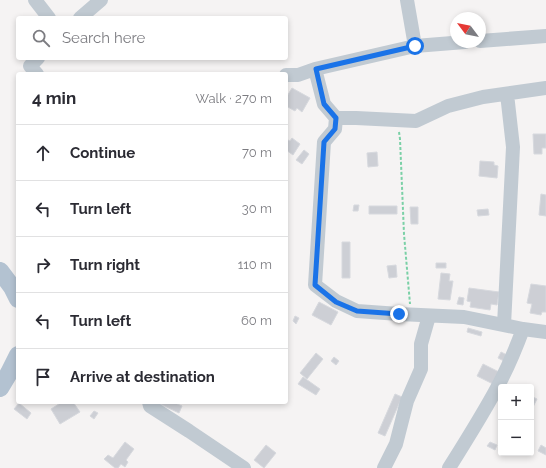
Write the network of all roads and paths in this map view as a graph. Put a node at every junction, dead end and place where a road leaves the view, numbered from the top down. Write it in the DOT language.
graph roads {
  1 [pos="35,0"];
  2 [pos="101,0"];
  3 [pos="407,0"];
  4 [pos="47,16"];
  5 [pos="82,16"];
  6 [pos="546,36"];
  7 [pos="486,41"];
  8 [pos="450,43"];
  9 [pos="415,46"];
  10 [pos="36,60"];
  11 [pos="316,69"];
  12 [pos="35,72"];
  13 [pos="288,75"];
  14 [pos="546,88"];
  15 [pos="507,94"];
  16 [pos="336,118"];
  17 [pos="396,120"];
  18 [pos="0,271"];
  19 [pos="16,295"];
  20 [pos="410,315"];
  21 [pos="429,316"];
  22 [pos="504,325"];
  23 [pos="523,329"];
  24 [pos="546,332"];
  25 [pos="16,359"];
  26 [pos="0,388"];
  27 [pos="150,404"];
  28 [pos="244,468"];
  29 [pos="384,468"];
  30 [pos="449,468"];
  1 -- 4 [label="street"];
  2 -- 5 [label="street"];
  3 -- 9 [label="street"];
  6 -- 7 [label="street"];
  8 -- 9 [label="street"];
  9 -- 11 [label="street"];
  10 -- 12 [label="street"];
  11 -- 13 [label="street"];
  11 -- 16 [label="street"];
  14 -- 15 [label="street"];
  15 -- 17 [label="street"];
  15 -- 22 [label="street"];
  16 -- 17 [label="street"];
  16 -- 20 [label="street"];
  17 -- 20 [label="path"];
  18 -- 19 [label="main road"];
  20 -- 21 [label="street"];
  21 -- 22 [label="street"];
  21 -- 29 [label="street"];
  22 -- 23 [label="street"];
  23 -- 24 [label="street"];
  23 -- 30 [label="street"];
  25 -- 26 [label="main road"];
  27 -- 28 [label="street"];
}
